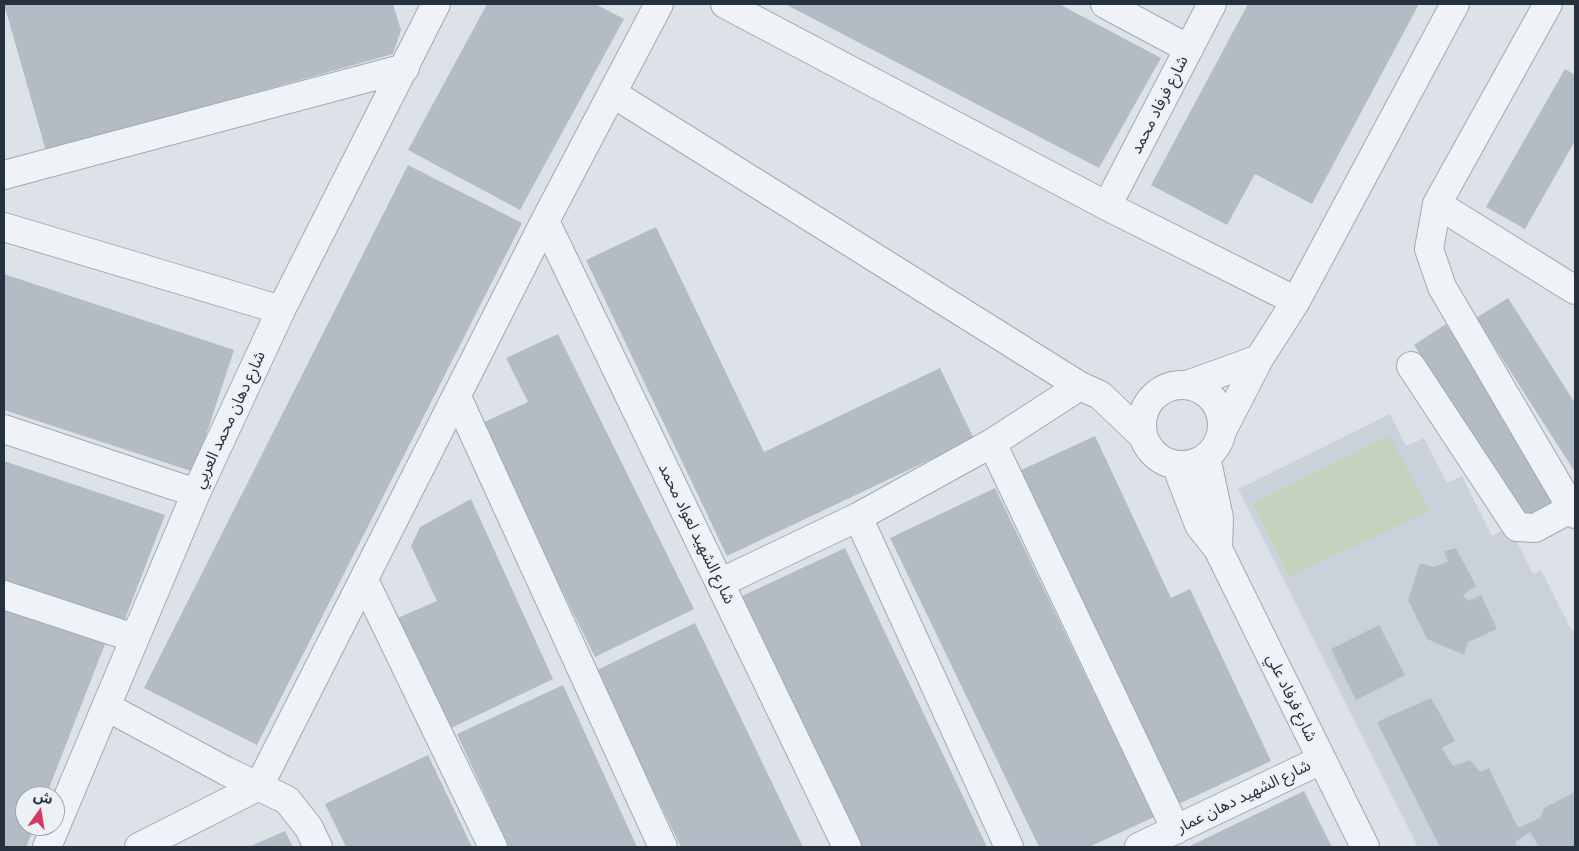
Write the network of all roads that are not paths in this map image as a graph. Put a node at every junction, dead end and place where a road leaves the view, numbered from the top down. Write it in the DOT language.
graph roads {
  1 [pos="436,4"];
  2 [pos="659,4"];
  3 [pos="725,4"];
  4 [pos="1105,4"];
  5 [pos="1212,4"];
  6 [pos="1454,4"];
  7 [pos="1548,4"];
  8 [pos="1189,49"];
  9 [pos="405,68"];
  10 [pos="612,94"];
  11 [pos="4,175"];
  12 [pos="1437,204"];
  13 [pos="1107,206"];
  14 [pos="545,221"];
  15 [pos="4,227"];
  16 [pos="1575,290"];
  17 [pos="1296,301"];
  18 [pos="281,310"];
  19 [pos="1259,359"];
  20 [pos="1411,366"];
  21 [pos="1188,385"];
  22 [pos="1090,391"];
  23 [pos="1157,392"];
  24 [pos="458,397"];
  25 [pos="4,429"];
  26 [pos="1222,431"];
  27 [pos="1142,435"];
  28 [pos="992,443"];
  29 [pos="1206,457"];
  30 [pos="1176,465"];
  31 [pos="196,493"];
  32 [pos="1574,511"];
  33 [pos="858,517"];
  34 [pos="1218,549"];
  35 [pos="364,580"];
  36 [pos="720,583"];
  37 [pos="4,596"];
  38 [pos="134,638"];
  39 [pos="107,707"];
  40 [pos="1321,760"];
  41 [pos="260,786"];
  42 [pos="1176,830"];
  43 [pos="47,847"];
  44 [pos="139,847"];
  45 [pos="318,847"];
  46 [pos="493,847"];
  47 [pos="663,847"];
  48 [pos="847,847"];
  49 [pos="1009,847"];
  50 [pos="1139,847"];
  51 [pos="1365,847"];
  1 -- 9 [label="street, شارع دهان محمد العربي"];
  2 -- 10 [label="street"];
  3 -- 13 [label="street"];
  4 -- 8 [label="street"];
  5 -- 8 [label="street, شارع فرفاد محمد"];
  6 -- 17 [label="street"];
  7 -- 12 [label="street"];
  8 -- 13 [label="street, شارع فرفاد محمد"];
  9 -- 11 [label="street"];
  9 -- 18 [label="street, شارع دهان محمد العربي"];
  10 -- 14 [label="street"];
  10 -- 22 [label="street"];
  12 -- 16 [label="street"];
  12 -- 32 [label="street"];
  13 -- 17 [label="street"];
  14 -- 24 [label="street"];
  14 -- 36 [label="street, شارع الشهيد لعواد محمد"];
  15 -- 18 [label="street"];
  17 -- 19 [label="street"];
  18 -- 31 [label="street, شارع دهان محمد العربي"];
  19 -- 21 [label="street"];
  19 -- 26 [label="street"];
  20 -- 32 [label="street"];
  21 -- 23 [label="street"];
  21 -- 26 [label="street"];
  22 -- 23 [label="street"];
  22 -- 27 [label="street"];
  22 -- 28 [label="street"];
  23 -- 27 [label="street"];
  24 -- 35 [label="street"];
  24 -- 47 [label="street"];
  25 -- 31 [label="street"];
  26 -- 29 [label="street"];
  27 -- 30 [label="street"];
  28 -- 33 [label="street"];
  28 -- 42 [label="street"];
  29 -- 30 [label="street"];
  29 -- 34 [label="street, شارع فرفاد علي"];
  30 -- 34 [label="street, شارع فرفاد علي"];
  31 -- 38 [label="street, شارع دهان محمد العربي"];
  33 -- 36 [label="street"];
  33 -- 49 [label="street"];
  34 -- 40 [label="street, شارع فرفاد علي"];
  35 -- 41 [label="street"];
  35 -- 46 [label="street"];
  36 -- 48 [label="street, شارع الشهيد لعواد محمد"];
  37 -- 38 [label="street"];
  38 -- 39 [label="street, شارع دهان محمد العربي"];
  39 -- 41 [label="street"];
  39 -- 43 [label="street, شارع دهان محمد العربي"];
  40 -- 42 [label="street, شارع الشهيد دهان عمار"];
  40 -- 51 [label="street, شارع فرفاد علي"];
  41 -- 44 [label="street"];
  41 -- 45 [label="street"];
  42 -- 50 [label="street, شارع الشهيد دهان عمار"];
}
